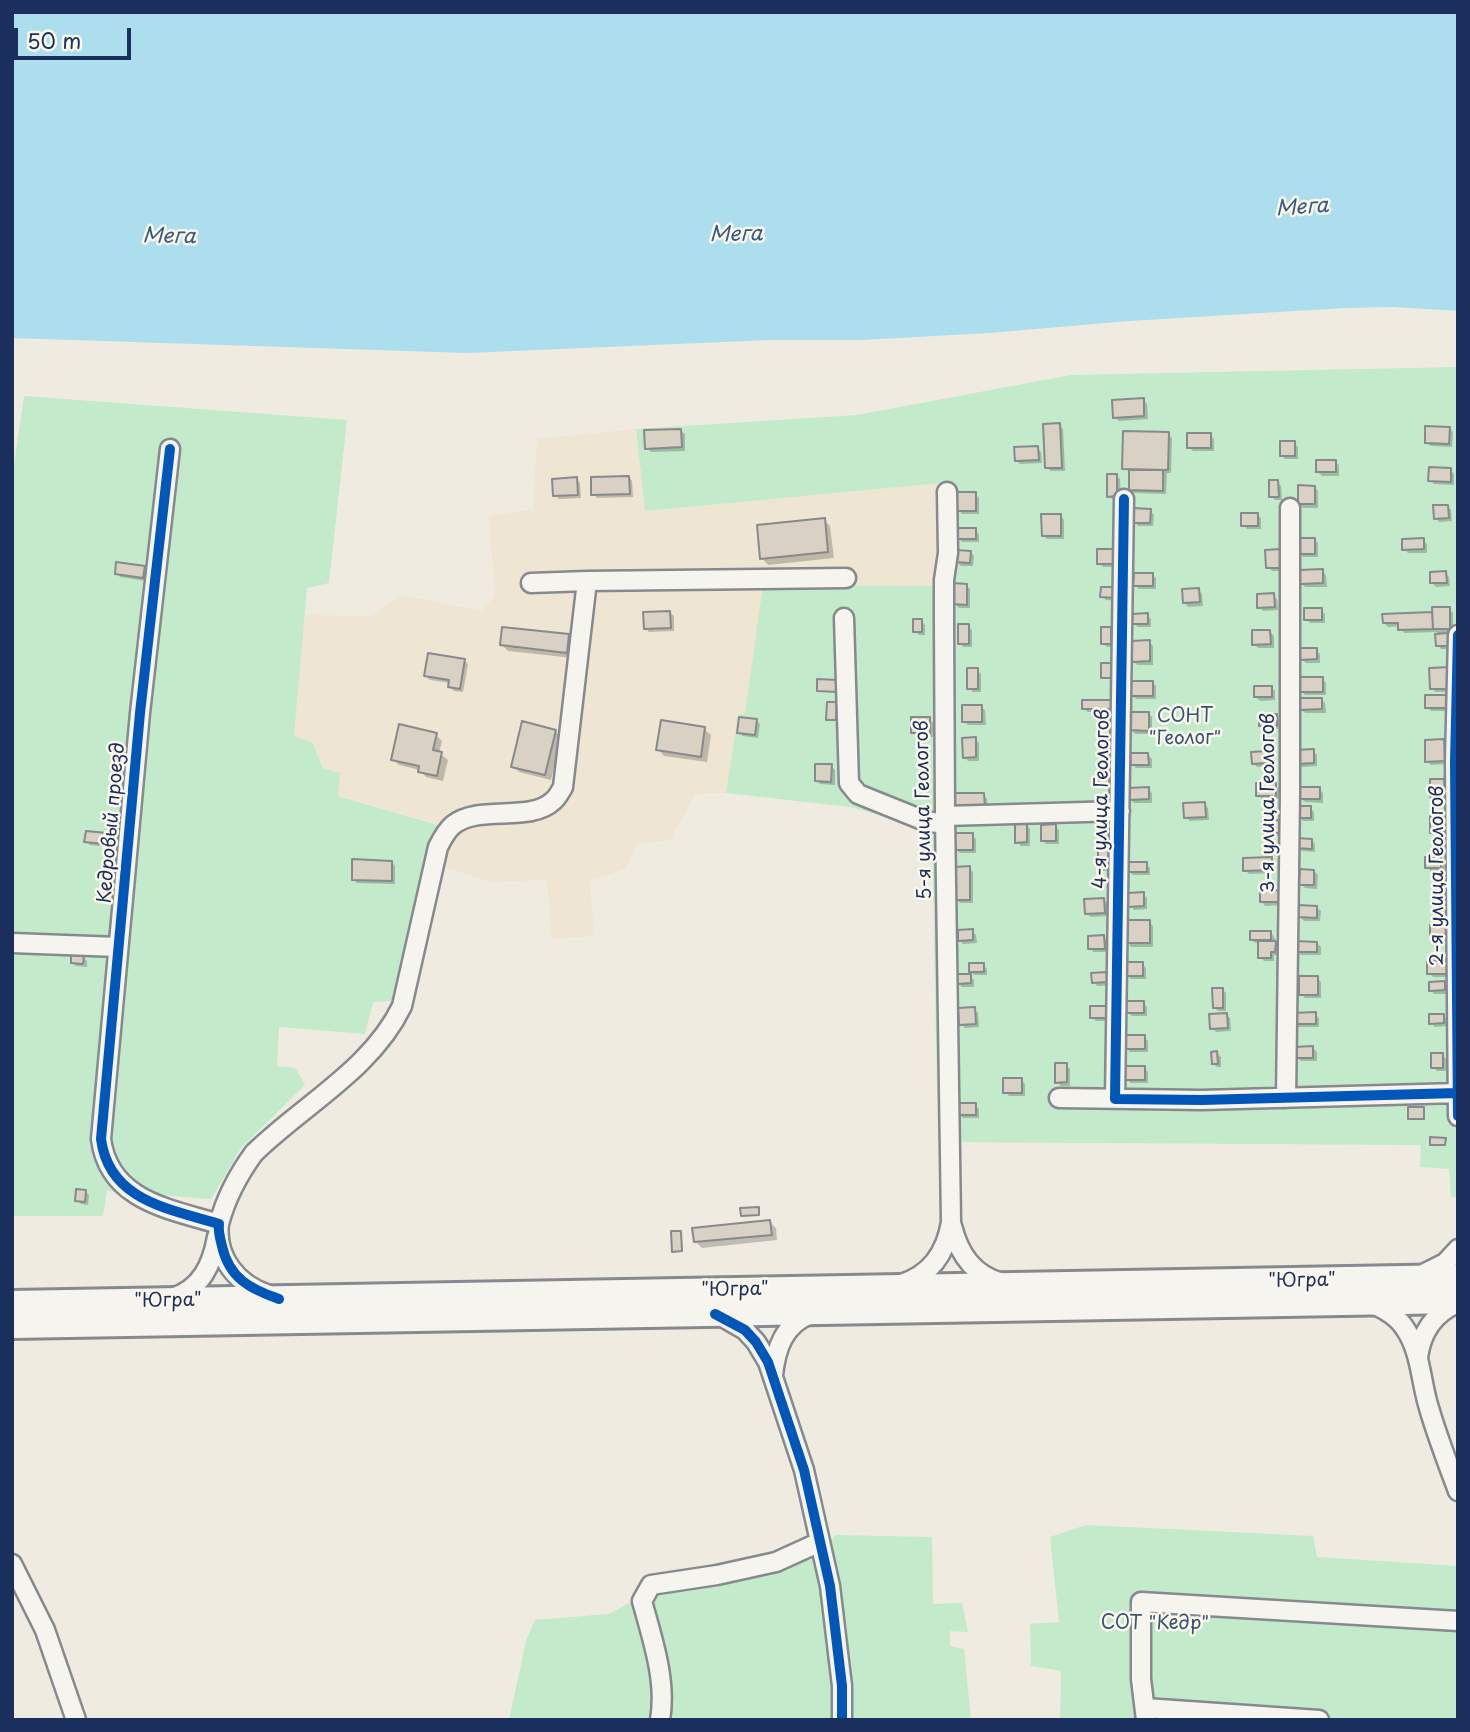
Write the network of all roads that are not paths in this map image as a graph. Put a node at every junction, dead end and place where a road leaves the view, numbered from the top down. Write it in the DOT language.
graph roads {
  1 [pos="170,449"];
  2 [pos="947,492"];
  3 [pos="1124,499"];
  4 [pos="1290,508"];
  5 [pos="846,578"];
  6 [pos="587,581"];
  7 [pos="531,583"];
  8 [pos="844,618"];
  9 [pos="1458,635"];
  10 [pos="1120,811"];
  11 [pos="945,820"];
  12 [pos="12,943"];
  13 [pos="118,947"];
  14 [pos="1457,1093"];
  15 [pos="1059,1098"];
  16 [pos="1286,1098"];
  17 [pos="1115,1099"];
  18 [pos="1458,1116"];
  19 [pos="951,1222"];
  20 [pos="219,1227"];
  21 [pos="1458,1249"];
  22 [pos="1458,1278"];
  23 [pos="1411,1279"];
  24 [pos="1016,1286"];
  25 [pos="891,1287"];
  26 [pos="279,1299"];
  27 [pos="159,1301"];
  28 [pos="1364,1302"];
  29 [pos="1458,1302"];
  30 [pos="819,1311"];
  31 [pos="715,1314"];
  32 [pos="14,1321"];
  33 [pos="1418,1358"];
  34 [pos="773,1375"];
  35 [pos="1458,1491"];
  36 [pos="821,1542"];
  37 [pos="12,1564"];
  38 [pos="1458,1621"];
  39 [pos="1146,1714"];
  40 [pos="76,1720"];
  41 [pos="660,1720"];
  42 [pos="842,1720"];
  43 [pos="1319,1720"];
  1 -- 13 [label="street, Кедровый проезд"];
  2 -- 11 [label="street, 5-я улица Геологов"];
  3 -- 10 [label="street, 4-я улица Геологов"];
  4 -- 16 [label="street, 3-я улица Геологов"];
  5 -- 6 [label="street"];
  6 -- 7 [label="street"];
  6 -- 20 [label="street"];
  8 -- 11 [label="street"];
  9 -- 14 [label="street, 2-я улица Геологов"];
  10 -- 11 [label="street"];
  10 -- 17 [label="street, 4-я улица Геологов"];
  11 -- 19 [label="street, 5-я улица Геологов"];
  12 -- 13 [label="street"];
  13 -- 20 [label="street, Кедровый проезд"];
  14 -- 16 [label="street"];
  14 -- 18 [label="street, 2-я улица Геологов"];
  15 -- 17 [label="street"];
  16 -- 17 [label="street"];
  19 -- 24 [label="street"];
  19 -- 25 [label="street"];
  20 -- 26 [label="street"];
  20 -- 27 [label="street"];
  21 -- 23 [label="street"];
  22 -- 23 [label="highway, \"Югра\""];
  23 -- 24 [label="highway, \"Югра\""];
  24 -- 25 [label="highway, \"Югра\""];
  25 -- 26 [label="highway, \"Югра\""];
  26 -- 27 [label="highway, \"Югра\""];
  27 -- 32 [label="highway, \"Югра\""];
  28 -- 29 [label="highway, \"Югра\""];
  28 -- 30 [label="highway, \"Югра\""];
  28 -- 33 [label="street"];
  29 -- 33 [label="street"];
  30 -- 31 [label="highway, \"Югра\""];
  30 -- 34 [label="street"];
  31 -- 32 [label="highway, \"Югра\""];
  31 -- 34 [label="street"];
  33 -- 35 [label="street"];
  34 -- 36 [label="street"];
  36 -- 41 [label="street"];
  36 -- 42 [label="street"];
  37 -- 40 [label="street"];
  38 -- 39 [label="street"];
  39 -- 43 [label="street"];
}
